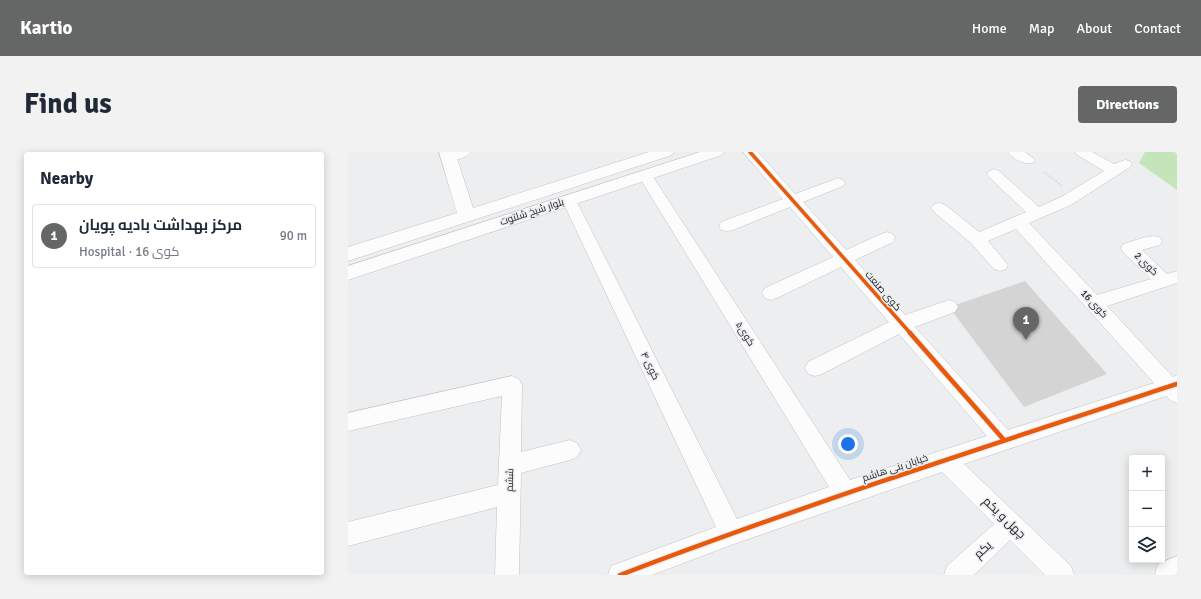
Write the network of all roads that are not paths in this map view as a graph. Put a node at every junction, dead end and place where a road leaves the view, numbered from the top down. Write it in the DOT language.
graph roads {
  1 [pos="716,152"];
  2 [pos="750,152"];
  3 [pos="1014,152"];
  4 [pos="1082,152"];
  5 [pos="661,153"];
  6 [pos="453,154"];
  7 [pos="1028,160"];
  8 [pos="994,174"];
  9 [pos="645,175"];
  10 [pos="838,183"];
  11 [pos="569,200"];
  12 [pos="792,200"];
  13 [pos="939,208"];
  14 [pos="1037,214"];
  15 [pos="467,216"];
  16 [pos="1019,222"];
  17 [pos="727,226"];
  18 [pos="886,238"];
  19 [pos="977,239"];
  20 [pos="1154,241"];
  21 [pos="348,254"];
  22 [pos="845,259"];
  23 [pos="1000,265"];
  24 [pos="348,273"];
  25 [pos="1170,279"];
  26 [pos="771,293"];
  27 [pos="1094,303"];
  28 [pos="949,307"];
  29 [pos="902,324"];
  30 [pos="815,368"];
  31 [pos="1175,388"];
  32 [pos="348,422"];
  33 [pos="1004,440"];
  34 [pos="570,450"];
  35 [pos="945,460"];
  36 [pos="510,465"];
  37 [pos="509,493"];
  38 [pos="845,493"];
  39 [pos="1011,524"];
  40 [pos="731,533"];
  41 [pos="348,534"];
  42 [pos="507,575"];
  43 [pos="620,575"];
  44 [pos="956,575"];
  45 [pos="1062,575"];
  1 -- 9 [label="main road, بلوار شیخ شلتوت"];
  2 -- 12 [label="street, کوی صنعت"];
  3 -- 7 [label="street"];
  4 -- 14 [label="street"];
  5 -- 15 [label="main road, بلوار شیخ شلتوت"];
  6 -- 15 [label="main road"];
  8 -- 14 [label="street"];
  9 -- 11 [label="main road, بلوار شیخ شلتوت"];
  9 -- 38 [label="street, کوی۵"];
  10 -- 12 [label="street"];
  11 -- 24 [label="main road, بلوار شیخ شلتوت"];
  11 -- 40 [label="street, کوی ۴"];
  12 -- 17 [label="street"];
  12 -- 22 [label="street, کوی صنعت"];
  13 -- 19 [label="street"];
  14 -- 16 [label="street"];
  15 -- 21 [label="main road, بلوار شیخ شلتوت"];
  16 -- 19 [label="street"];
  16 -- 27 [label="street, کوی 16"];
  18 -- 22 [label="street"];
  19 -- 23 [label="street"];
  20 -- 25 [label="street, کوی 2"];
  22 -- 26 [label="street"];
  22 -- 29 [label="street, کوی صنعت"];
  25 -- 27 [label="street"];
  27 -- 31 [label="street, کوی 16"];
  28 -- 29 [label="street"];
  29 -- 30 [label="street"];
  29 -- 33 [label="street, کوی صنعت"];
  31 -- 33 [label="street, خیابان بنی هاشم"];
  32 -- 36 [label="street, ششم"];
  33 -- 35 [label="street, خیابان بنی هاشم"];
  34 -- 36 [label="street"];
  35 -- 38 [label="street, خیابان بنی هاشم"];
  35 -- 39 [label="street, چهل و یکم"];
  36 -- 37 [label="street, ششم"];
  37 -- 41 [label="street"];
  37 -- 42 [label="street, ششم"];
  38 -- 40 [label="street, خیابان بنی هاشم"];
  39 -- 44 [label="street, یکم"];
  39 -- 45 [label="street, چهل و یکم"];
  40 -- 43 [label="street, خیابان بنی هاشم"];
}
